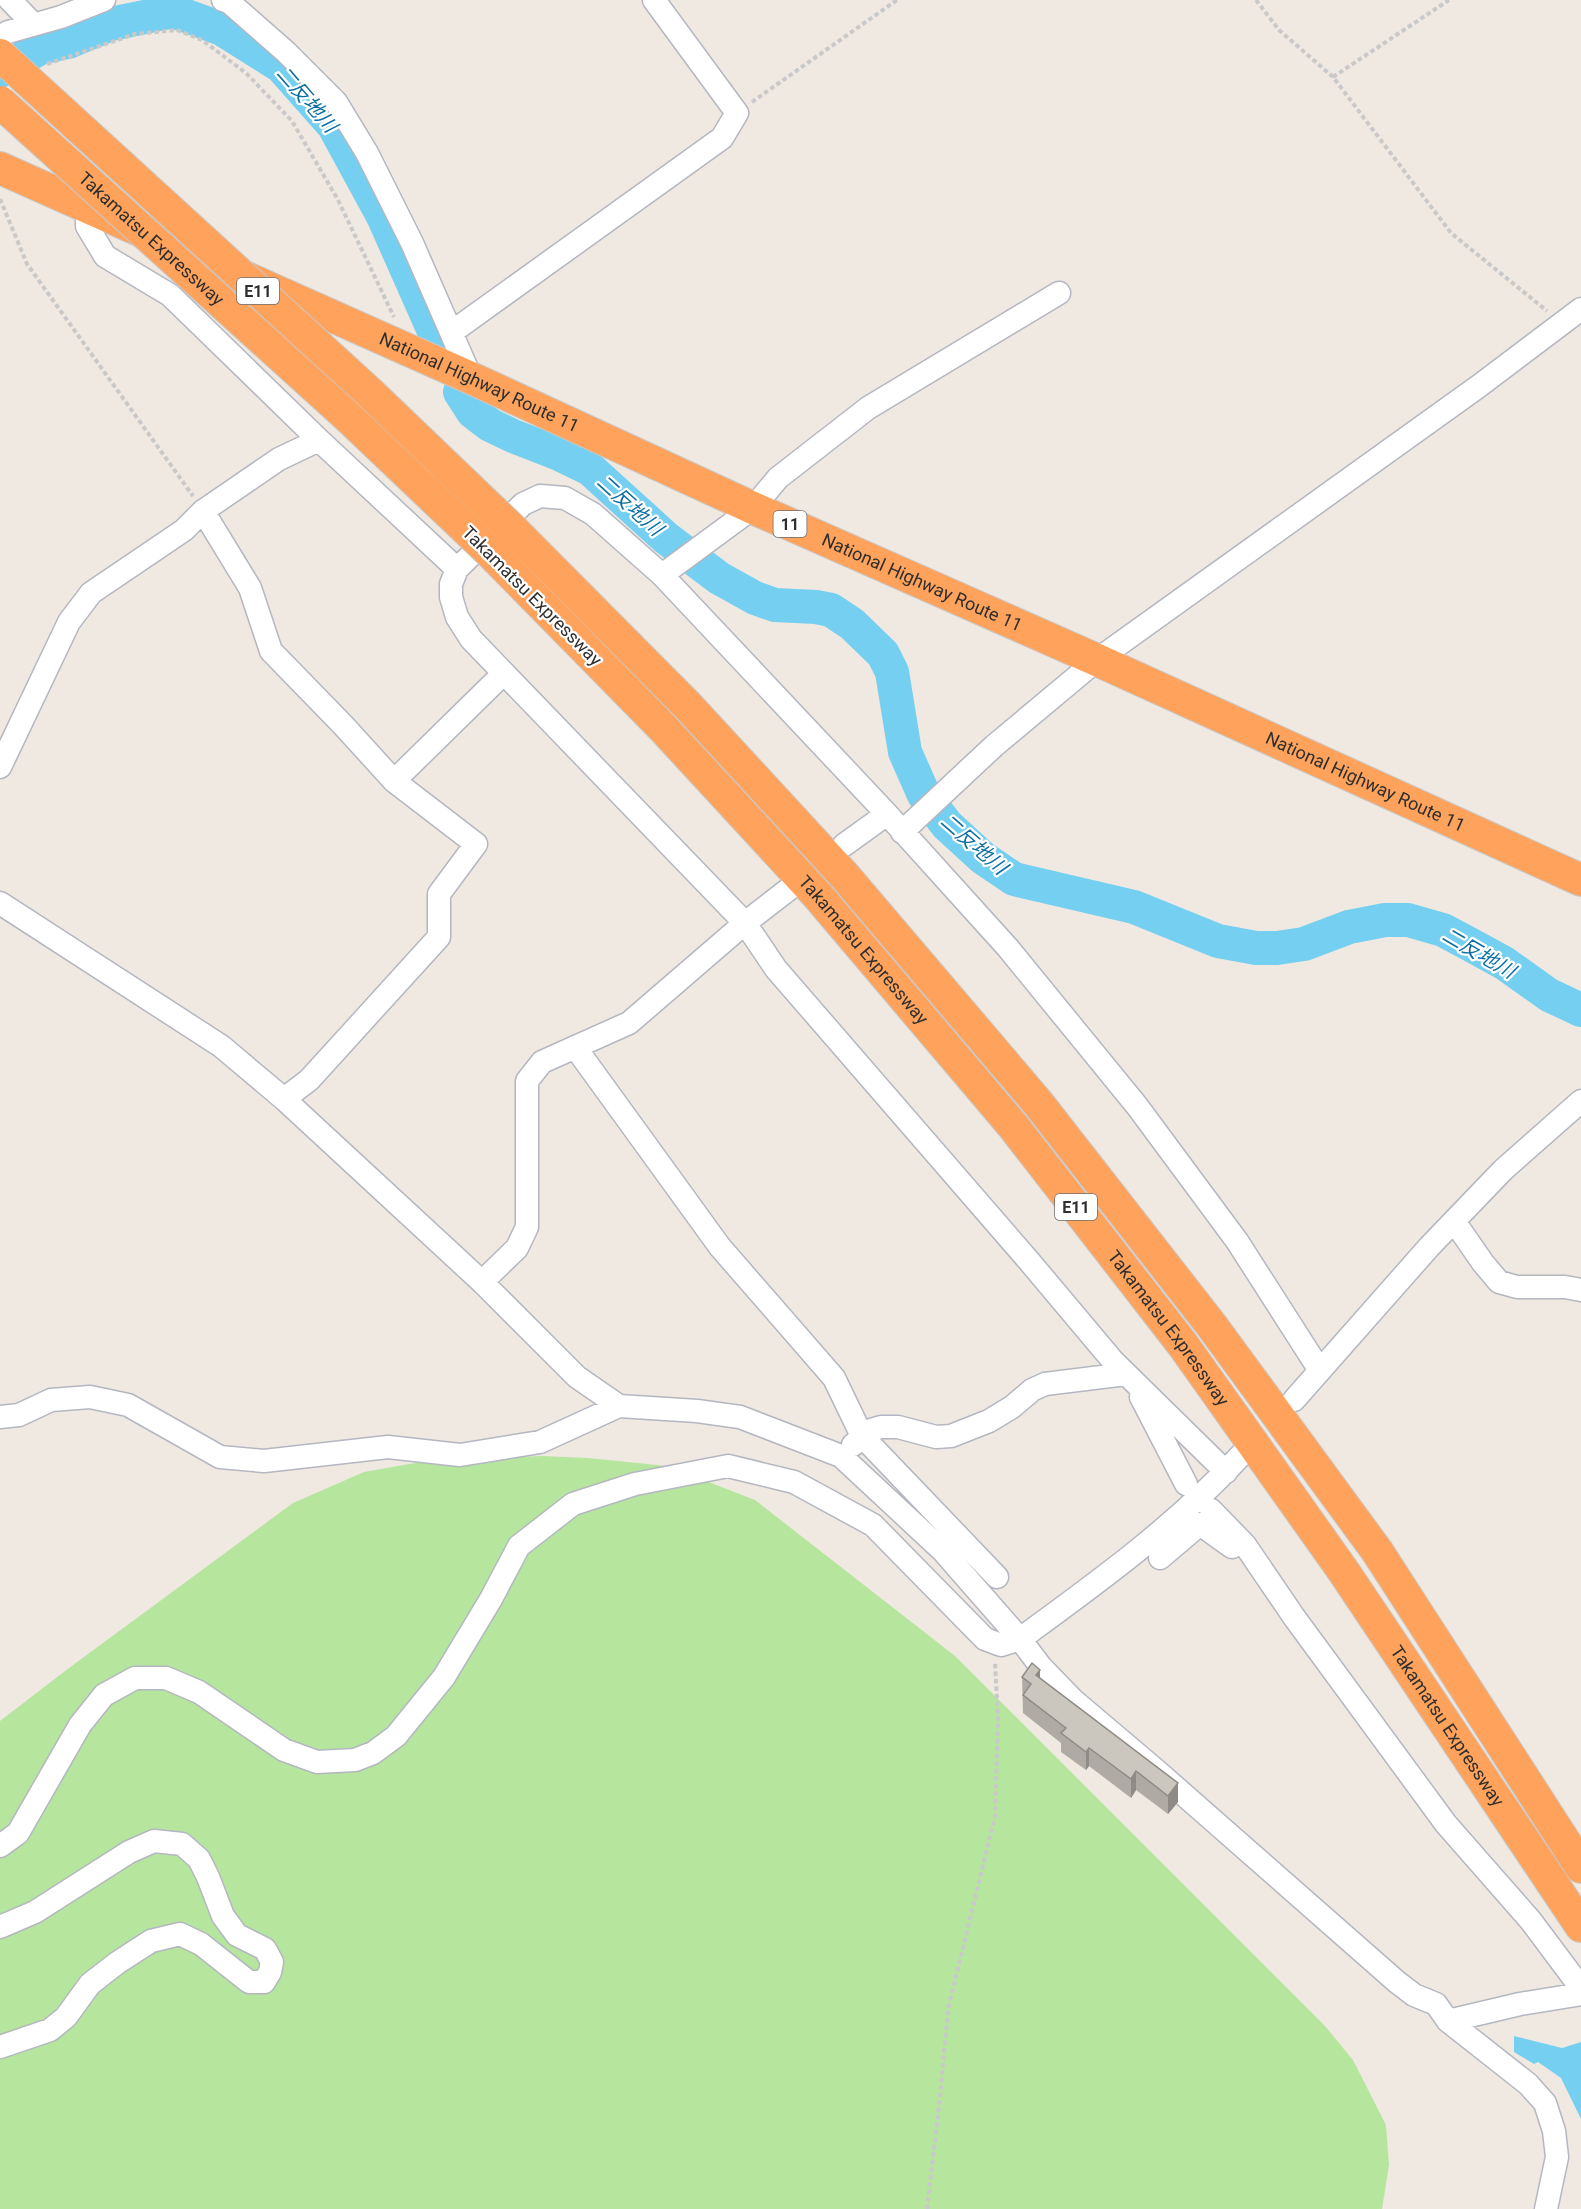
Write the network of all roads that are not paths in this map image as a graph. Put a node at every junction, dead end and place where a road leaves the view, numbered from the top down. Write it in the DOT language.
graph roads {
  1 [pos="10,0"];
  2 [pos="104,0"];
  3 [pos="223,0"];
  4 [pos="245,0"];
  5 [pos="654,0"];
  6 [pos="33,24"];
  7 [pos="255,25"];
  8 [pos="0,37"];
  9 [pos="0,55"];
  10 [pos="0,102"];
  11 [pos="0,168"];
  12 [pos="87,206"];
  13 [pos="1059,293"];
  14 [pos="1581,309"];
  15 [pos="452,332"];
  16 [pos="471,378"];
  17 [pos="318,440"];
  18 [pos="753,508"];
  19 [pos="203,511"];
  20 [pos="457,568"];
  21 [pos="662,574"];
  22 [pos="1097,660"];
  23 [pos="504,673"];
  24 [pos="0,767"];
  25 [pos="394,781"];
  26 [pos="887,814"];
  27 [pos="902,832"];
  28 [pos="844,845"];
  29 [pos="1581,880"];
  30 [pos="789,889"];
  31 [pos="0,903"];
  32 [pos="745,923"];
  33 [pos="575,1047"];
  34 [pos="284,1099"];
  35 [pos="1581,1101"];
  36 [pos="1454,1221"];
  37 [pos="482,1282"];
  38 [pos="1581,1290"];
  39 [pos="1319,1369"];
  40 [pos="1129,1377"];
  41 [pos="1294,1400"];
  42 [pos="619,1406"];
  43 [pos="0,1417"];
  44 [pos="862,1436"];
  45 [pos="1242,1454"];
  46 [pos="841,1456"];
  47 [pos="1226,1472"];
  48 [pos="1186,1484"];
  49 [pos="1211,1510"];
  50 [pos="1160,1558"];
  51 [pos="1254,1558"];
  52 [pos="997,1577"];
  53 [pos="1020,1639"];
  54 [pos="0,1846"];
  55 [pos="1581,1867"];
  56 [pos="1581,1926"];
  57 [pos="0,1927"];
  58 [pos="1581,1988"];
  59 [pos="1581,1994"];
  60 [pos="1448,2021"];
  61 [pos="0,2047"];
  62 [pos="1546,2209"];
  1 -- 6 [label="street"];
  2 -- 6 [label="street"];
  3 -- 7 [label="street"];
  4 -- 7 [label="street"];
  5 -- 15 [label="street"];
  6 -- 8 [label="street"];
  7 -- 15 [label="street"];
  9 -- 55 [label="highway, Takamatsu Expressway / E11, bridge"];
  10 -- 56 [label="highway, Takamatsu Expressway / E11, bridge"];
  11 -- 12 [label="highway, National Highway Route 11 / 11"];
  12 -- 16 [label="highway, National Highway Route 11 / 11"];
  12 -- 17 [label="street"];
  13 -- 18 [label="street"];
  14 -- 22 [label="street"];
  15 -- 16 [label="street"];
  16 -- 18 [label="highway, National Highway Route 11 / 11"];
  17 -- 19 [label="street"];
  17 -- 20 [label="street"];
  18 -- 21 [label="street"];
  18 -- 22 [label="highway, National Highway Route 11 / 11"];
  19 -- 24 [label="street"];
  19 -- 25 [label="street"];
  20 -- 21 [label="street"];
  20 -- 23 [label="street"];
  21 -- 26 [label="street"];
  22 -- 27 [label="street"];
  22 -- 29 [label="highway, National Highway Route 11 / 11"];
  23 -- 25 [label="street"];
  23 -- 32 [label="street"];
  25 -- 34 [label="street"];
  26 -- 27 [label="street"];
  26 -- 28 [label="street"];
  27 -- 39 [label="street"];
  30 -- 32 [label="street"];
  31 -- 34 [label="street"];
  32 -- 33 [label="street"];
  32 -- 40 [label="street"];
  33 -- 37 [label="street"];
  33 -- 44 [label="street"];
  34 -- 37 [label="street"];
  35 -- 36 [label="street"];
  36 -- 38 [label="street"];
  36 -- 39 [label="street"];
  37 -- 42 [label="street"];
  39 -- 41 [label="street"];
  40 -- 44 [label="street"];
  40 -- 47 [label="street"];
  40 -- 48 [label="street"];
  42 -- 43 [label="street"];
  42 -- 46 [label="street"];
  44 -- 46 [label="street"];
  44 -- 52 [label="street"];
  45 -- 47 [label="street"];
  46 -- 53 [label="street"];
  47 -- 53 [label="street"];
  49 -- 51 [label="street"];
  50 -- 51 [label="street"];
  51 -- 58 [label="street"];
  53 -- 54 [label="street"];
  53 -- 60 [label="street"];
  57 -- 61 [label="street"];
  59 -- 60 [label="street"];
  60 -- 62 [label="street"];
}
